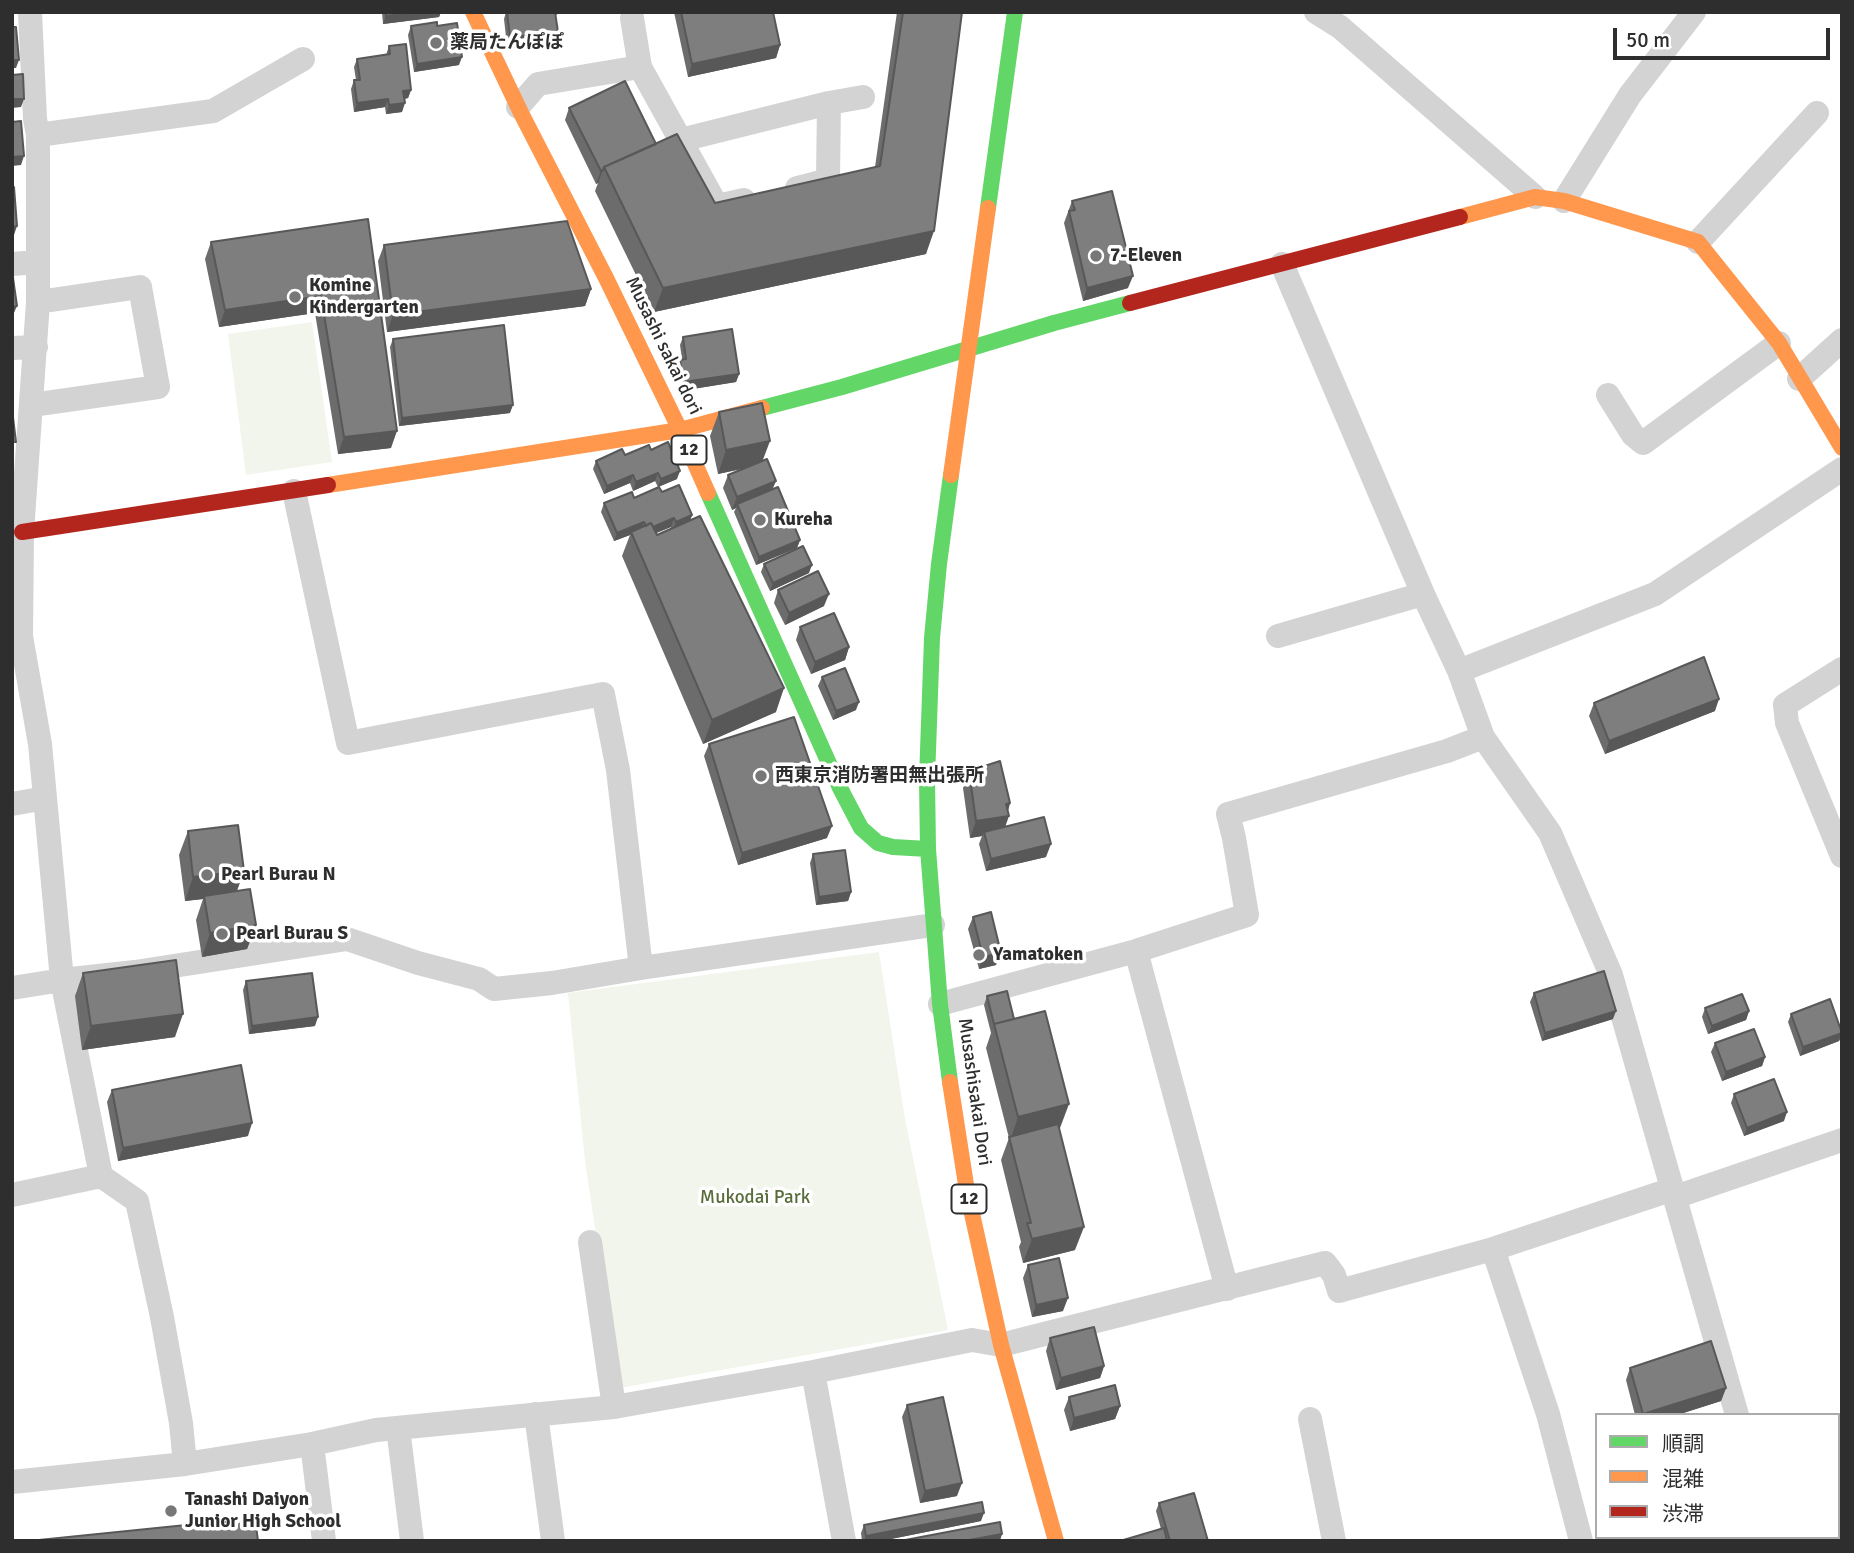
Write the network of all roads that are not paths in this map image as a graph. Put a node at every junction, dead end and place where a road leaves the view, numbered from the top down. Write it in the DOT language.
graph roads {
  1 [pos="30,12"];
  2 [pos="472,12"];
  3 [pos="1015,12"];
  4 [pos="1316,12"];
  5 [pos="1694,12"];
  6 [pos="632,18"];
  7 [pos="303,59"];
  8 [pos="640,67"];
  9 [pos="863,97"];
  10 [pos="829,103"];
  11 [pos="518,107"];
  12 [pos="1817,113"];
  13 [pos="38,135"];
  14 [pos="681,140"];
  15 [pos="1535,197"];
  16 [pos="1564,201"];
  17 [pos="1698,243"];
  18 [pos="38,262"];
  19 [pos="12,264"];
  20 [pos="1282,264"];
  21 [pos="38,302"];
  22 [pos="1842,340"];
  23 [pos="1779,344"];
  24 [pos="24,348"];
  25 [pos="968,349"];
  26 [pos="1799,379"];
  27 [pos="1608,395"];
  28 [pos="32,405"];
  29 [pos="680,430"];
  30 [pos="1842,448"];
  31 [pos="1842,469"];
  32 [pos="294,491"];
  33 [pos="22,532"];
  34 [pos="1423,594"];
  35 [pos="1278,636"];
  36 [pos="1842,669"];
  37 [pos="1459,671"];
  38 [pos="1483,737"];
  39 [pos="45,798"];
  40 [pos="12,804"];
  41 [pos="928,849"];
  42 [pos="1842,856"];
  43 [pos="933,925"];
  44 [pos="1143,948"];
  45 [pos="641,968"];
  46 [pos="62,980"];
  47 [pos="12,988"];
  48 [pos="940,1004"];
  49 [pos="1842,1140"];
  50 [pos="101,1175"];
  51 [pos="1674,1193"];
  52 [pos="12,1195"];
  53 [pos="590,1242"];
  54 [pos="1493,1249"];
  55 [pos="1227,1289"];
  56 [pos="1001,1345"];
  57 [pos="813,1372"];
  58 [pos="614,1407"];
  59 [pos="1736,1413"];
  60 [pos="536,1414"];
  61 [pos="1310,1419"];
  62 [pos="398,1428"];
  63 [pos="312,1444"];
  64 [pos="185,1464"];
  65 [pos="12,1482"];
  66 [pos="324,1541"];
  67 [pos="412,1541"];
  68 [pos="552,1541"];
  69 [pos="844,1541"];
  70 [pos="1056,1541"];
  71 [pos="1334,1541"];
  72 [pos="1581,1541"];
  1 -- 13 [label="street"];
  2 -- 11 [label="street, Musashi sakai dori / 12"];
  3 -- 25 [label="street, Musashisakai Dori"];
  4 -- 15 [label="street"];
  5 -- 16 [label="street"];
  6 -- 8 [label="street"];
  7 -- 13 [label="street"];
  8 -- 11 [label="street"];
  8 -- 14 [label="street"];
  9 -- 10 [label="street"];
  10 -- 14 [label="street"];
  10 -- 14 [label="street"];
  11 -- 29 [label="street, Musashi sakai dori / 12"];
  12 -- 17 [label="street"];
  13 -- 18 [label="street"];
  15 -- 16 [label="street"];
  15 -- 20 [label="street"];
  16 -- 17 [label="street"];
  17 -- 23 [label="street"];
  18 -- 19 [label="street"];
  18 -- 21 [label="street"];
  20 -- 25 [label="street"];
  20 -- 34 [label="street"];
  21 -- 24 [label="street"];
  21 -- 28 [label="street"];
  22 -- 26 [label="street"];
  23 -- 26 [label="street"];
  23 -- 27 [label="street"];
  24 -- 28 [label="street"];
  25 -- 29 [label="street"];
  25 -- 41 [label="street, Musashisakai Dori"];
  26 -- 30 [label="street"];
  28 -- 33 [label="street"];
  29 -- 32 [label="street"];
  29 -- 41 [label="street, Musashi sakai dori / 12"];
  31 -- 37 [label="street"];
  32 -- 33 [label="street"];
  32 -- 45 [label="street"];
  33 -- 39 [label="street"];
  34 -- 35 [label="street"];
  34 -- 37 [label="street"];
  36 -- 42 [label="street"];
  37 -- 38 [label="street"];
  38 -- 44 [label="street"];
  38 -- 51 [label="street"];
  39 -- 40 [label="street"];
  39 -- 46 [label="street"];
  41 -- 43 [label="street, Musashisakai Dori / 12"];
  43 -- 45 [label="street"];
  43 -- 48 [label="street, Musashisakai Dori / 12"];
  44 -- 48 [label="street"];
  44 -- 55 [label="street"];
  45 -- 46 [label="street"];
  46 -- 47 [label="street"];
  46 -- 50 [label="street"];
  48 -- 56 [label="street, Musashisakai Dori / 12"];
  49 -- 51 [label="street"];
  50 -- 52 [label="street"];
  50 -- 64 [label="street"];
  51 -- 54 [label="street"];
  51 -- 59 [label="street"];
  53 -- 58 [label="street"];
  54 -- 55 [label="street"];
  54 -- 72 [label="street"];
  55 -- 56 [label="street"];
  56 -- 57 [label="street"];
  56 -- 70 [label="street, Musashisakai Dori / 12"];
  57 -- 58 [label="street"];
  57 -- 69 [label="street"];
  58 -- 60 [label="street"];
  60 -- 62 [label="street"];
  60 -- 68 [label="street"];
  61 -- 71 [label="street"];
  62 -- 63 [label="street"];
  62 -- 67 [label="street"];
  63 -- 64 [label="street"];
  63 -- 66 [label="street"];
  64 -- 65 [label="street"];
}
